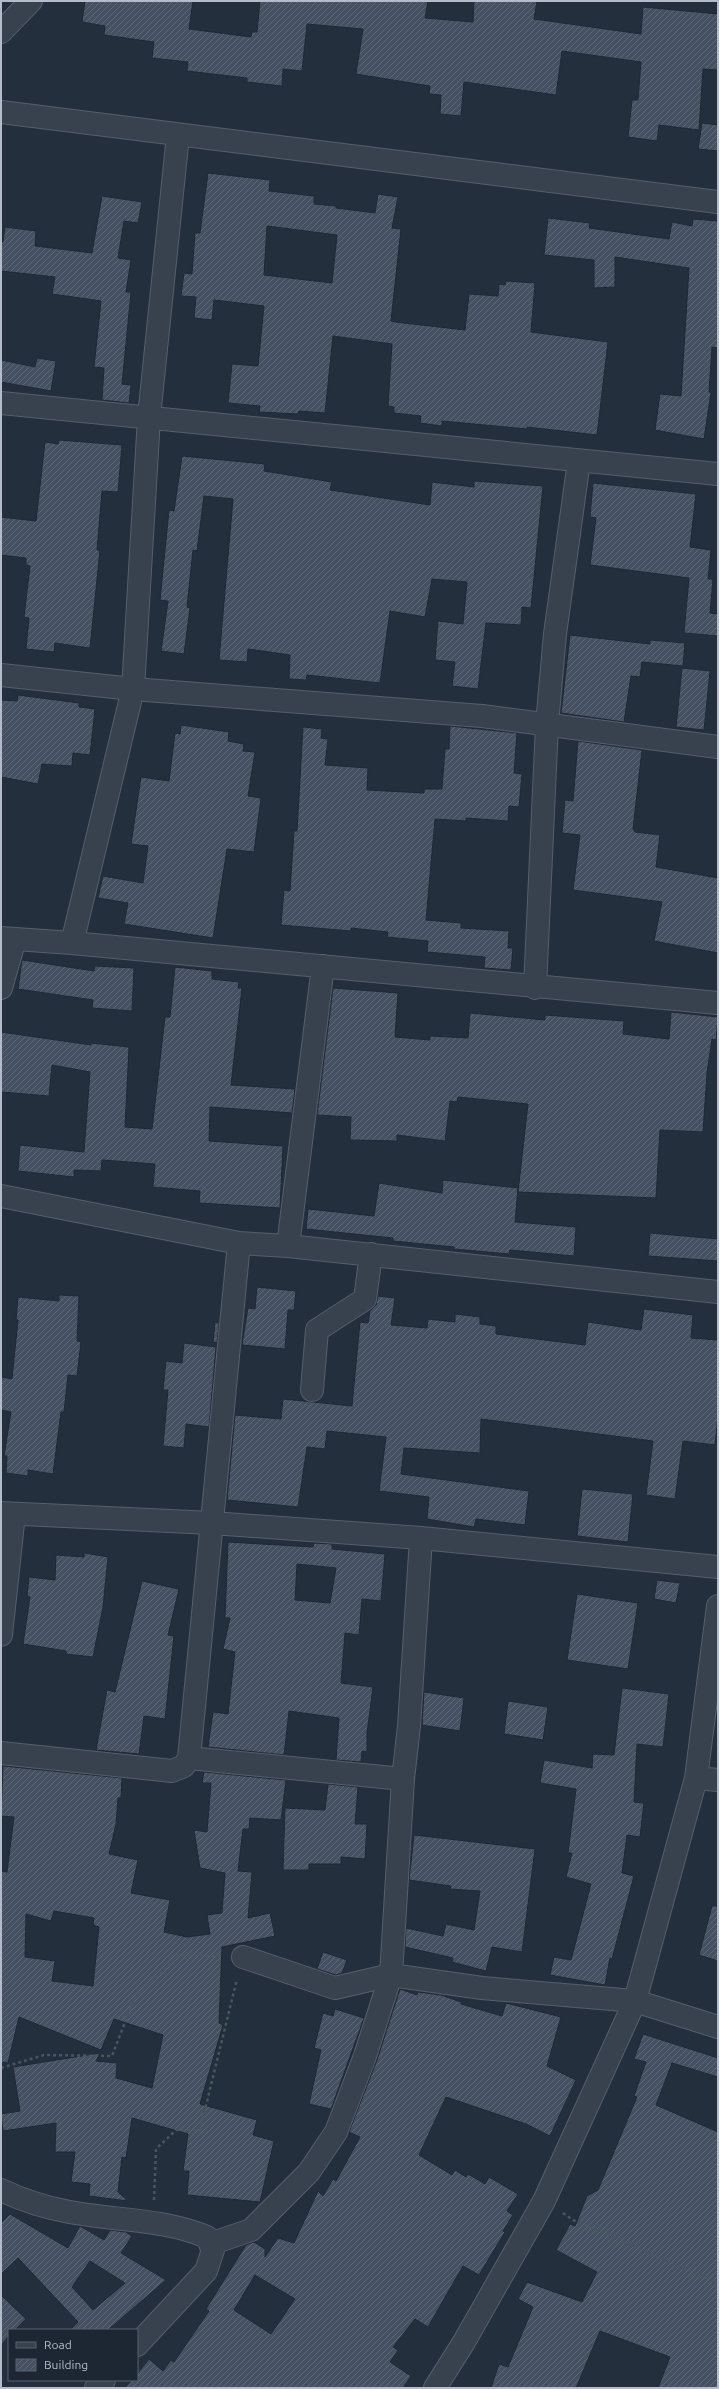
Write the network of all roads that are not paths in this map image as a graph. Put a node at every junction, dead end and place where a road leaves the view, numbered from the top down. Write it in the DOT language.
graph roads {
  1 [pos="31,1"];
  2 [pos="1,32"];
  3 [pos="1,112"];
  4 [pos="178,135"];
  5 [pos="718,202"];
  6 [pos="1,403"];
  7 [pos="149,417"];
  8 [pos="578,461"];
  9 [pos="718,474"];
  10 [pos="1,675"];
  11 [pos="133,689"];
  12 [pos="548,724"];
  13 [pos="718,747"];
  14 [pos="8,939"];
  15 [pos="72,943"];
  16 [pos="323,966"];
  17 [pos="1,988"];
  18 [pos="534,988"];
  19 [pos="718,1003"];
  20 [pos="1,1196"];
  21 [pos="239,1243"];
  22 [pos="288,1246"];
  23 [pos="371,1254"];
  24 [pos="718,1292"];
  25 [pos="312,1390"];
  26 [pos="8,1514"];
  27 [pos="212,1523"];
  28 [pos="421,1538"];
  29 [pos="718,1567"];
  30 [pos="718,1606"];
  31 [pos="1,1635"];
  32 [pos="1,1754"];
  33 [pos="189,1758"];
  34 [pos="696,1778"];
  35 [pos="403,1779"];
  36 [pos="718,1780"];
  37 [pos="243,1957"];
  38 [pos="392,1975"];
  39 [pos="635,2001"];
  40 [pos="718,2027"];
  41 [pos="1,2190"];
  42 [pos="210,2244"];
  43 [pos="138,2344"];
  44 [pos="435,2388"];
  1 -- 2 [label="street"];
  3 -- 4 [label="street"];
  4 -- 5 [label="street"];
  4 -- 7 [label="street"];
  6 -- 7 [label="street"];
  7 -- 8 [label="street"];
  7 -- 11 [label="street"];
  8 -- 9 [label="street"];
  8 -- 12 [label="street"];
  10 -- 11 [label="street"];
  11 -- 12 [label="street"];
  11 -- 15 [label="street"];
  12 -- 13 [label="street"];
  12 -- 18 [label="street"];
  14 -- 15 [label="street"];
  14 -- 17 [label="street"];
  15 -- 16 [label="street"];
  16 -- 18 [label="street"];
  16 -- 22 [label="street"];
  18 -- 19 [label="street"];
  20 -- 21 [label="street"];
  21 -- 22 [label="street"];
  21 -- 27 [label="street"];
  22 -- 23 [label="street"];
  23 -- 24 [label="street"];
  23 -- 25 [label="street"];
  26 -- 27 [label="street"];
  26 -- 31 [label="street"];
  27 -- 28 [label="street"];
  27 -- 33 [label="street"];
  28 -- 29 [label="street"];
  28 -- 35 [label="street"];
  30 -- 34 [label="street"];
  32 -- 33 [label="street"];
  33 -- 35 [label="street"];
  34 -- 36 [label="street"];
  34 -- 39 [label="street"];
  35 -- 38 [label="street"];
  37 -- 38 [label="street"];
  38 -- 39 [label="street"];
  38 -- 42 [label="street"];
  39 -- 40 [label="street"];
  39 -- 44 [label="street"];
  41 -- 42 [label="street"];
  42 -- 43 [label="street"];
}
